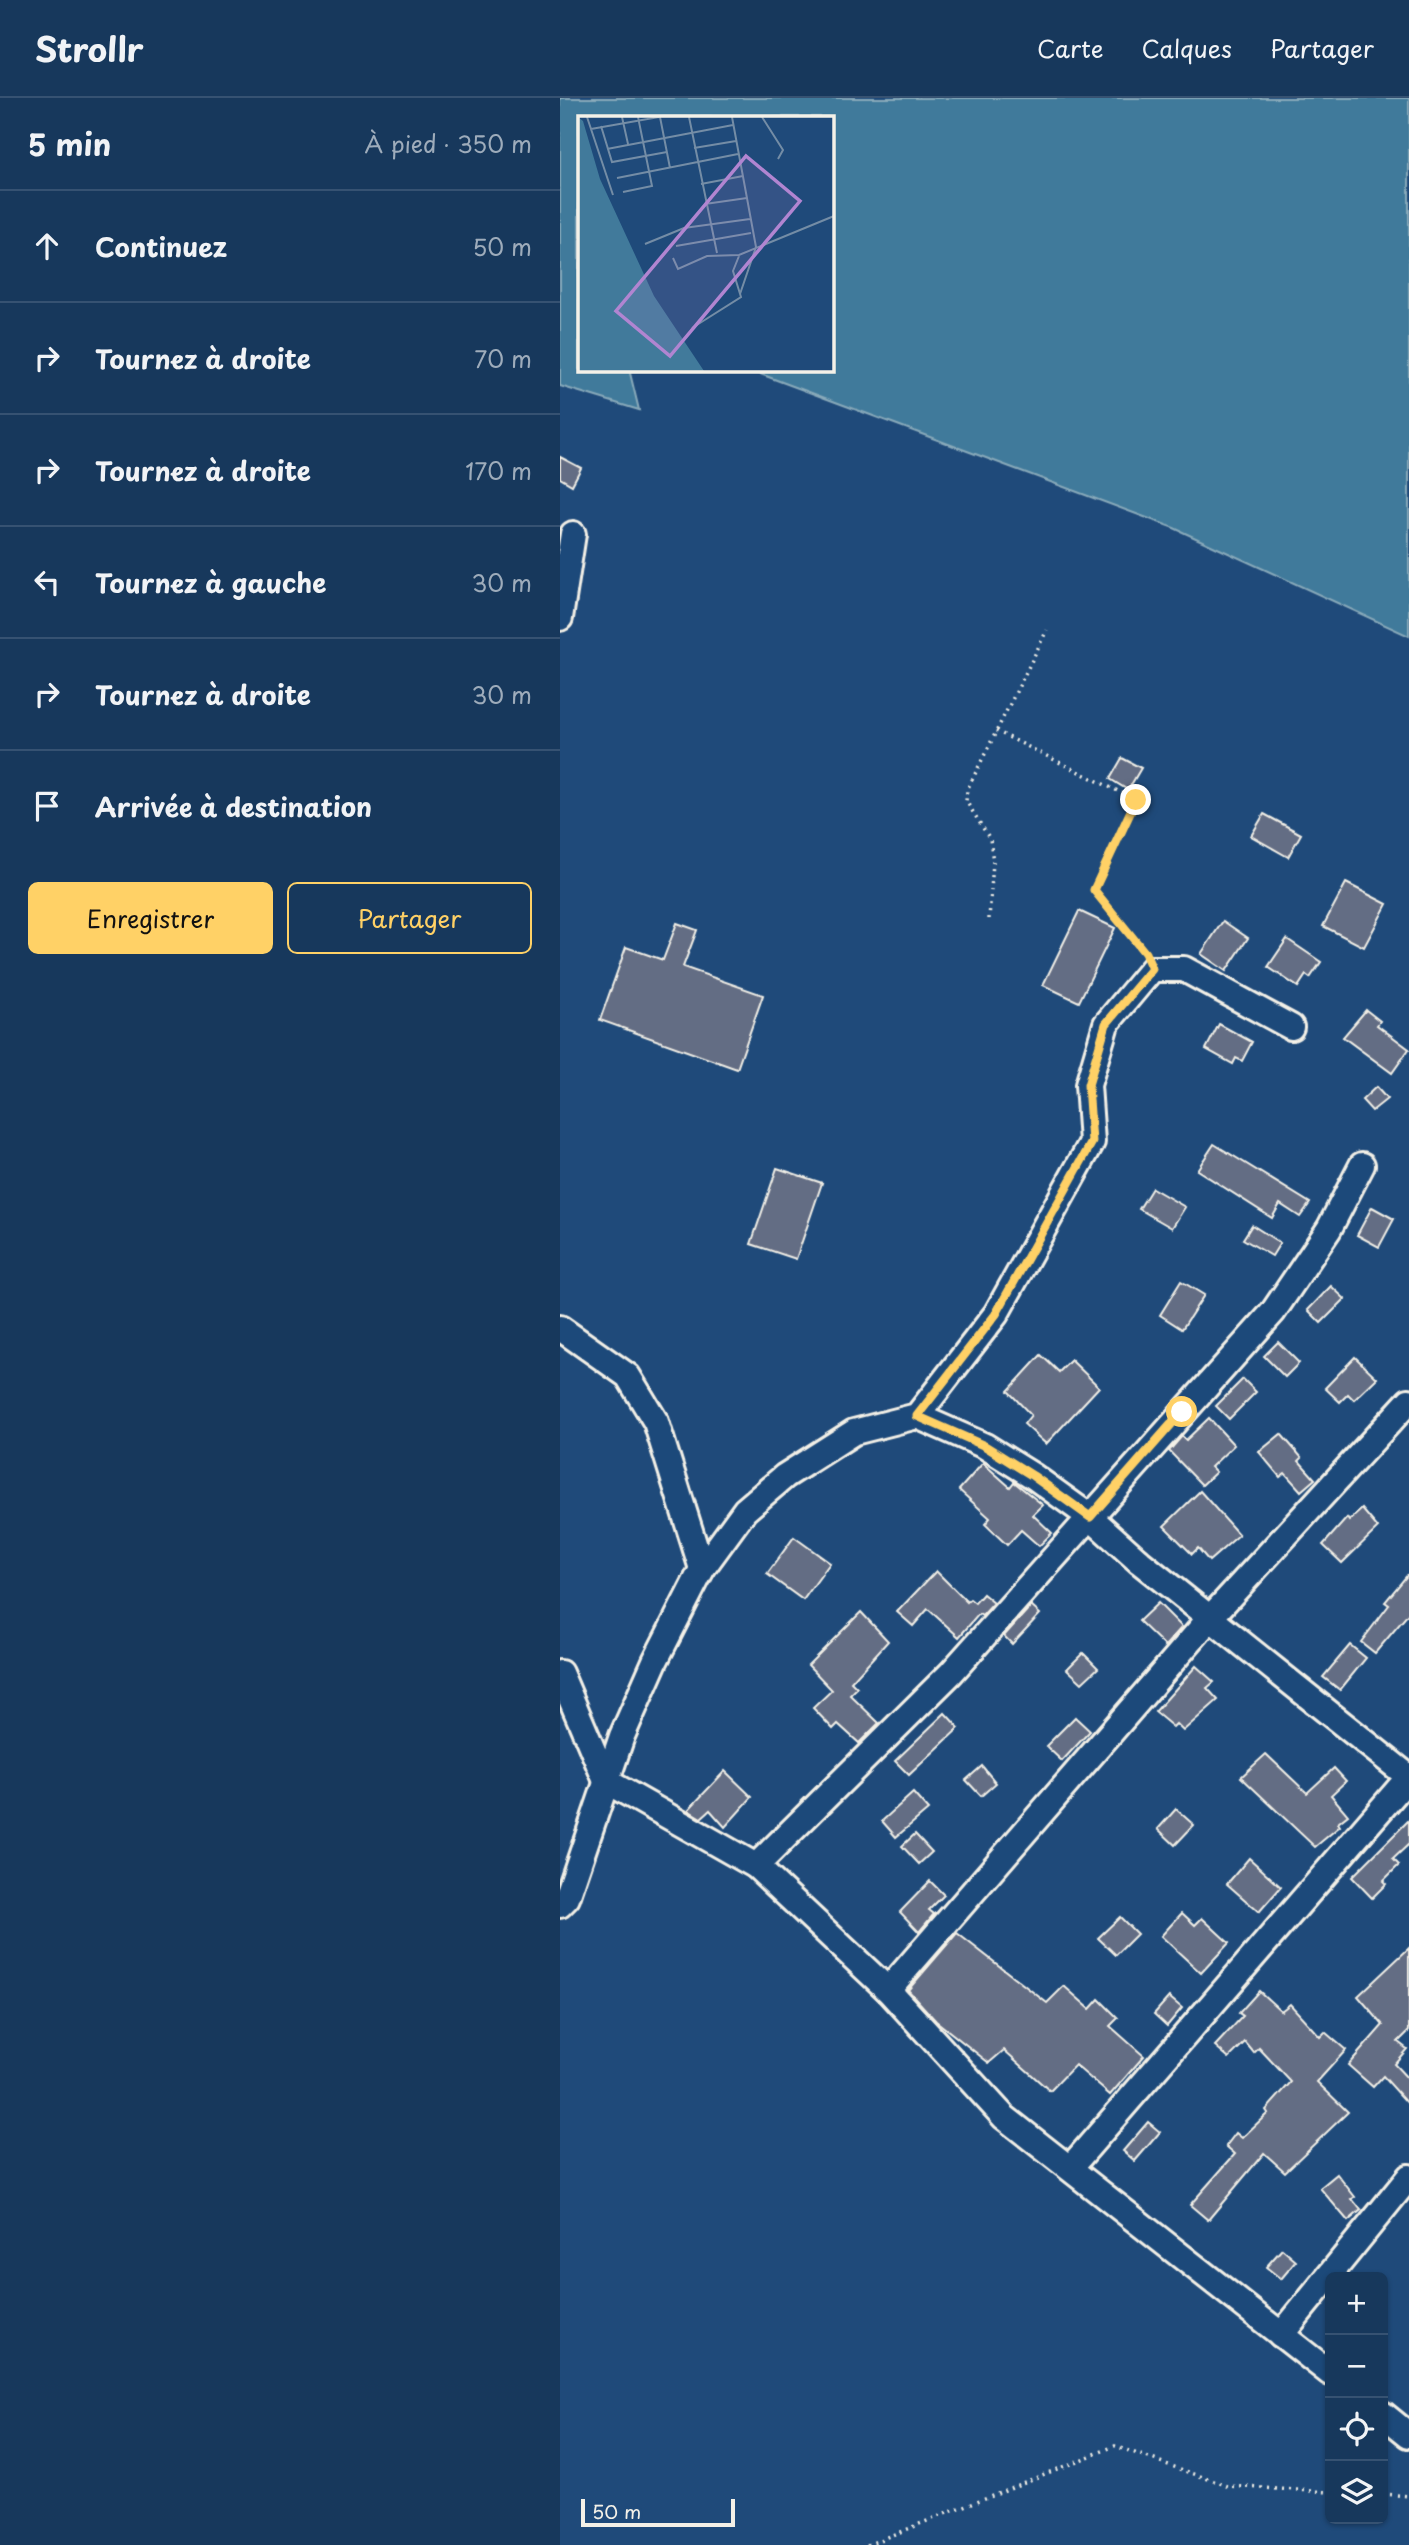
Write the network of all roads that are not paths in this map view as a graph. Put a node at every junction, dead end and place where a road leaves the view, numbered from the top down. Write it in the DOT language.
graph roads {
  1 [pos="573,534"];
  2 [pos="560,618"];
  3 [pos="1291,1027"];
  4 [pos="1362,1165"];
  5 [pos="560,1328"];
  6 [pos="1409,1401"];
  7 [pos="917,1416"];
  8 [pos="1090,1517"];
  9 [pos="702,1569"];
  10 [pos="1210,1618"];
  11 [pos="560,1673"];
  12 [pos="1409,1777"];
  13 [pos="606,1782"];
  14 [pos="756,1866"];
  15 [pos="560,1905"];
  16 [pos="888,1990"];
  17 [pos="1070,2168"];
  18 [pos="1409,2177"];
  19 [pos="1282,2335"];
  20 [pos="1325,2369"];
  21 [pos="1388,2418"];
  22 [pos="1409,2435"];
  1 -- 2 [label="street"];
  3 -- 7 [label="street"];
  4 -- 8 [label="street"];
  5 -- 9 [label="street"];
  6 -- 10 [label="street"];
  7 -- 8 [label="street"];
  7 -- 9 [label="street"];
  8 -- 10 [label="street"];
  8 -- 14 [label="street"];
  9 -- 13 [label="street"];
  10 -- 12 [label="street"];
  10 -- 16 [label="street"];
  11 -- 13 [label="street"];
  12 -- 17 [label="street"];
  13 -- 14 [label="street"];
  13 -- 15 [label="street"];
  14 -- 16 [label="street"];
  16 -- 17 [label="street"];
  17 -- 19 [label="street"];
  18 -- 19 [label="street"];
  19 -- 20 [label="street"];
  21 -- 22 [label="street"];
}
